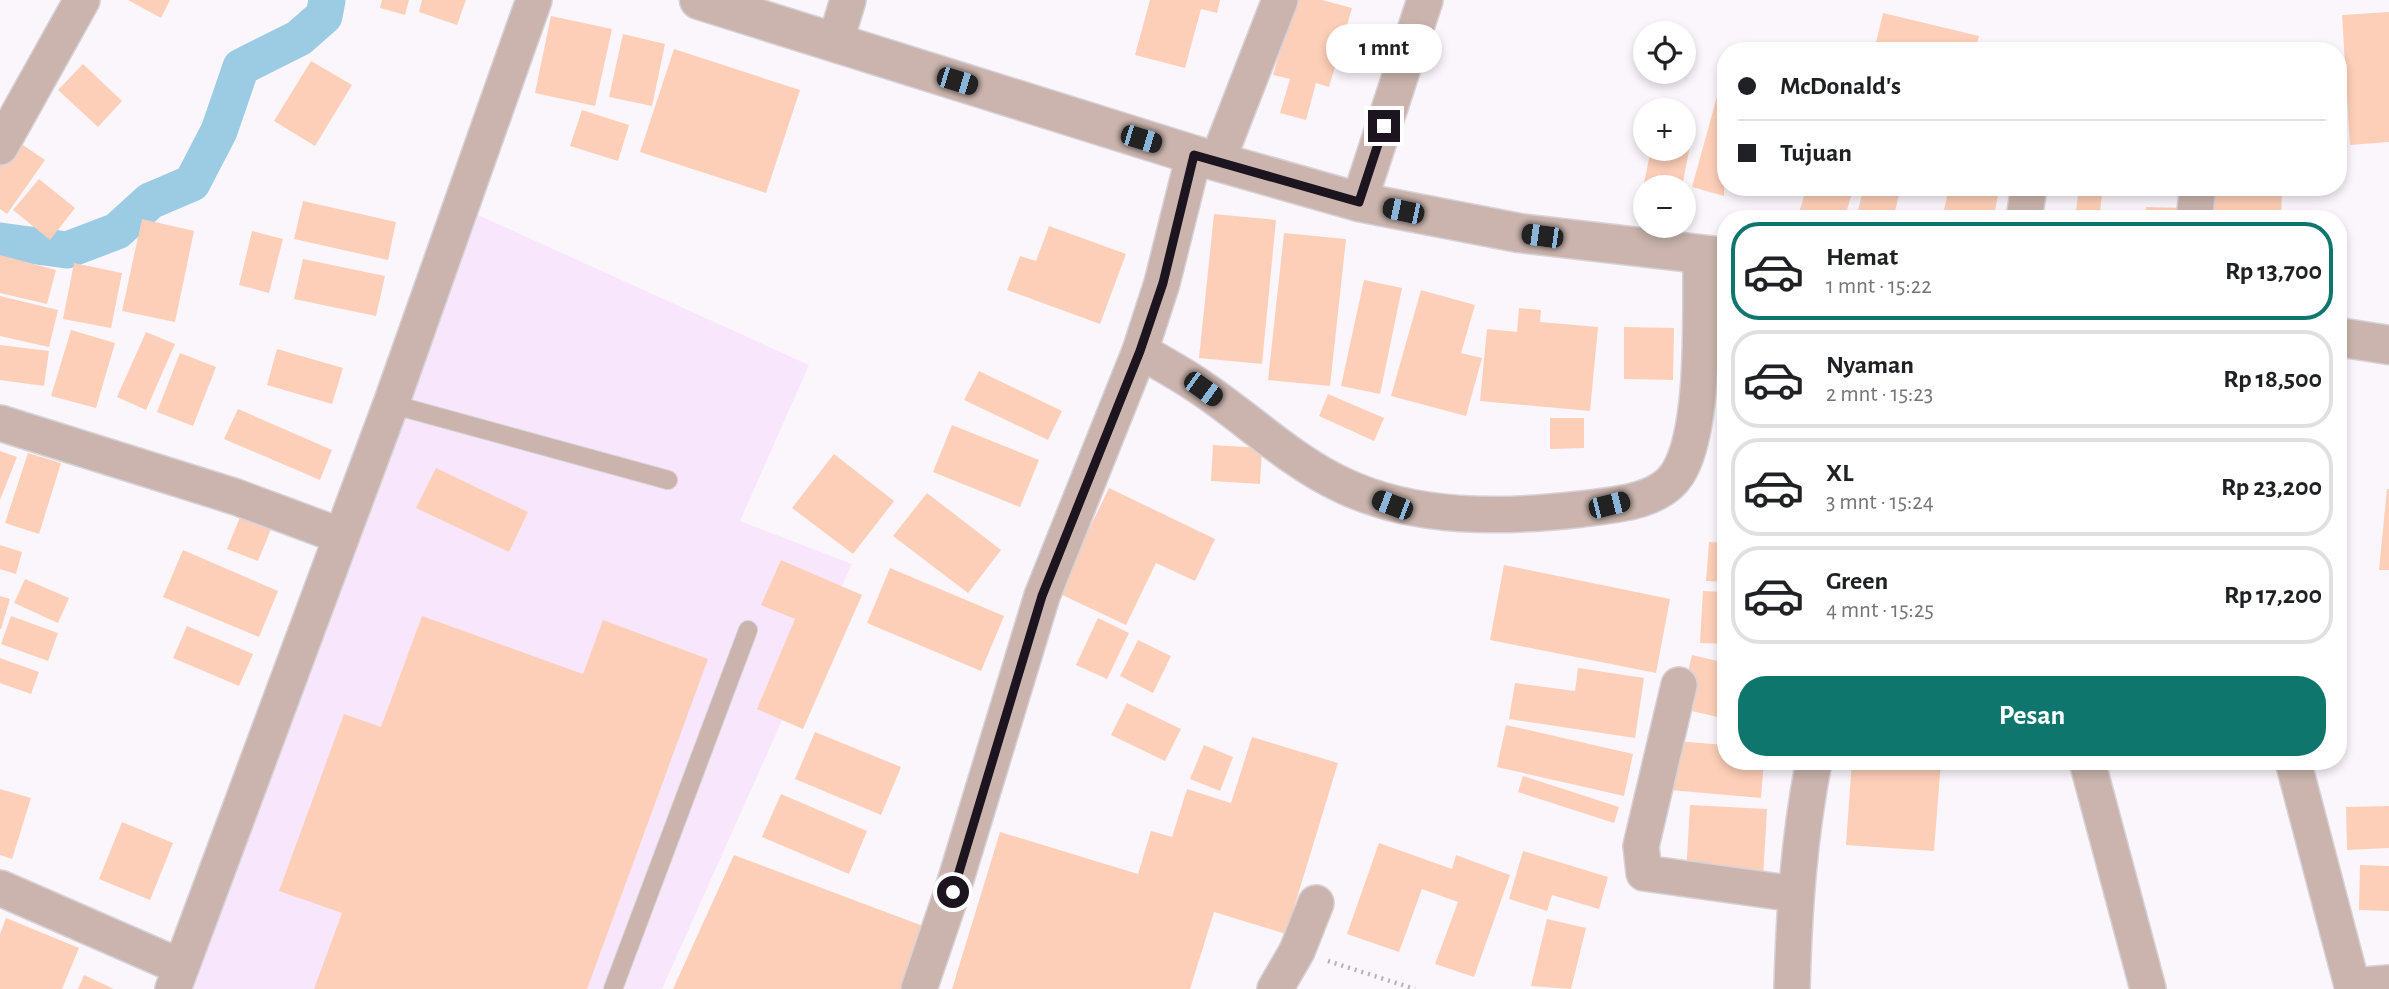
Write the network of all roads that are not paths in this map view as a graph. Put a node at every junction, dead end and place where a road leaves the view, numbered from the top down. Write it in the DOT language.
graph roads {
  1 [pos="82,0"];
  2 [pos="534,0"];
  3 [pos="699,0"];
  4 [pos="848,0"];
  5 [pos="1280,0"];
  6 [pos="1426,0"];
  7 [pos="835,43"];
  8 [pos="0,147"];
  9 [pos="1205,158"];
  10 [pos="1359,202"];
  11 [pos="1713,256"];
  12 [pos="2347,338"];
  13 [pos="2389,345"];
  14 [pos="1140,351"];
  15 [pos="391,404"];
  16 [pos="0,423"];
  17 [pos="668,480"];
  18 [pos="341,536"];
  19 [pos="748,630"];
  20 [pos="1679,685"];
  21 [pos="1812,770"];
  22 [pos="2089,770"];
  23 [pos="2295,770"];
  24 [pos="0,888"];
  25 [pos="1795,894"];
  26 [pos="1316,903"];
  27 [pos="177,978"];
  28 [pos="2389,983"];
  29 [pos="2353,987"];
  30 [pos="613,989"];
  31 [pos="919,989"];
  32 [pos="1275,989"];
  33 [pos="1792,989"];
  34 [pos="2148,989"];
  1 -- 8 [label="street"];
  2 -- 15 [label="street"];
  3 -- 7 [label="street"];
  4 -- 7 [label="street"];
  5 -- 9 [label="street"];
  6 -- 10 [label="street"];
  7 -- 9 [label="street"];
  9 -- 10 [label="street"];
  9 -- 14 [label="street"];
  10 -- 11 [label="street"];
  11 -- 14 [label="street"];
  12 -- 13 [label="street"];
  14 -- 31 [label="street"];
  15 -- 17 [label="lane"];
  15 -- 18 [label="street"];
  16 -- 18 [label="street"];
  18 -- 27 [label="street"];
  19 -- 30 [label="lane"];
  20 -- 25 [label="street"];
  21 -- 25 [label="street"];
  22 -- 34 [label="street"];
  23 -- 29 [label="street"];
  24 -- 27 [label="street"];
  25 -- 33 [label="street"];
  26 -- 32 [label="street"];
  28 -- 29 [label="street"];
}
